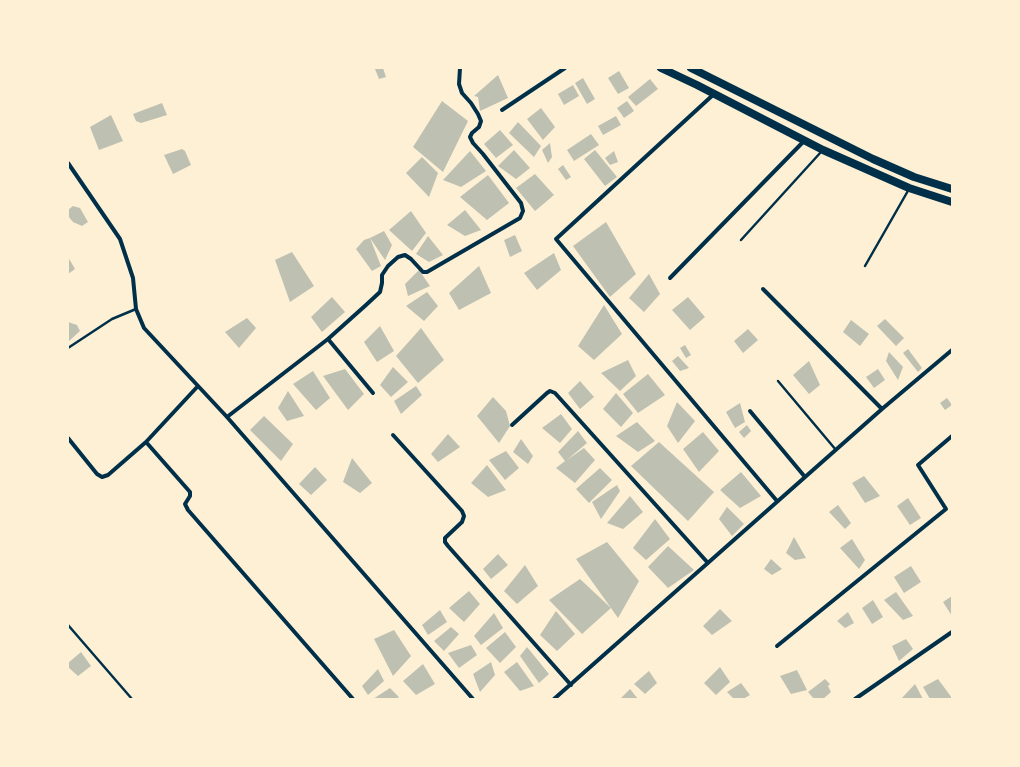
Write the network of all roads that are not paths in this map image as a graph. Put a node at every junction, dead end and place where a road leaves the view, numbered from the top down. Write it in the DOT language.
graph roads {
  1 [pos="460,68"];
  2 [pos="564,68"];
  3 [pos="661,68"];
  4 [pos="691,68"];
  5 [pos="714,94"];
  6 [pos="502,110"];
  7 [pos="804,140"];
  8 [pos="823,150"];
  9 [pos="68,163"];
  10 [pos="909,188"];
  11 [pos="952,189"];
  12 [pos="952,202"];
  13 [pos="741,240"];
  14 [pos="865,266"];
  15 [pos="670,278"];
  16 [pos="763,289"];
  17 [pos="136,309"];
  18 [pos="328,339"];
  19 [pos="68,348"];
  20 [pos="952,350"];
  21 [pos="778,381"];
  22 [pos="198,386"];
  23 [pos="373,393"];
  24 [pos="882,409"];
  25 [pos="750,411"];
  26 [pos="227,417"];
  27 [pos="512,425"];
  28 [pos="393,435"];
  29 [pos="952,436"];
  30 [pos="68,438"];
  31 [pos="146,442"];
  32 [pos="836,450"];
  33 [pos="805,477"];
  34 [pos="777,501"];
  35 [pos="708,563"];
  36 [pos="68,625"];
  37 [pos="952,632"];
  38 [pos="777,646"];
  39 [pos="571,685"];
  40 [pos="132,699"];
  41 [pos="353,699"];
  42 [pos="473,699"];
  43 [pos="554,699"];
  44 [pos="854,699"];
  1 -- 18 [label="street"];
  2 -- 6 [label="street"];
  3 -- 5 [label="highway"];
  4 -- 11 [label="highway"];
  5 -- 7 [label="highway"];
  5 -- 34 [label="street"];
  7 -- 8 [label="highway"];
  7 -- 15 [label="street"];
  8 -- 10 [label="highway"];
  8 -- 13 [label="lane"];
  9 -- 17 [label="street"];
  10 -- 12 [label="highway"];
  10 -- 14 [label="lane"];
  16 -- 24 [label="street"];
  17 -- 19 [label="lane"];
  17 -- 22 [label="street"];
  18 -- 23 [label="street"];
  18 -- 26 [label="street"];
  20 -- 24 [label="street"];
  21 -- 32 [label="lane"];
  22 -- 26 [label="street"];
  22 -- 31 [label="street"];
  24 -- 32 [label="street"];
  25 -- 33 [label="street"];
  26 -- 42 [label="street"];
  27 -- 35 [label="street"];
  28 -- 39 [label="street"];
  29 -- 38 [label="street"];
  30 -- 31 [label="street"];
  31 -- 41 [label="street"];
  32 -- 33 [label="street"];
  33 -- 34 [label="street"];
  34 -- 35 [label="street"];
  35 -- 39 [label="street"];
  36 -- 40 [label="lane"];
  37 -- 44 [label="street"];
  39 -- 43 [label="street"];
}
